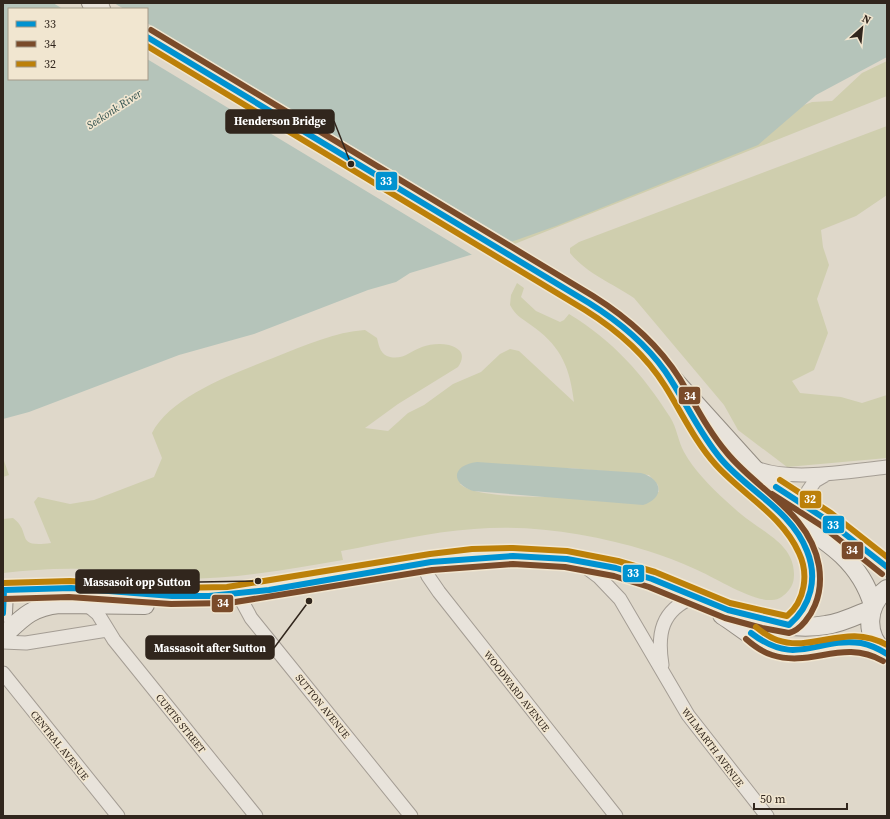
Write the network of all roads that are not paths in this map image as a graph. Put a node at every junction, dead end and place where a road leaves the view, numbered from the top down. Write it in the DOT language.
graph roads {
  1 [pos="148,38"];
  2 [pos="656,360"];
  3 [pos="752,467"];
  4 [pos="887,468"];
  5 [pos="831,473"];
  6 [pos="770,504"];
  7 [pos="819,515"];
  8 [pos="867,554"];
  9 [pos="887,556"];
  10 [pos="576,561"];
  11 [pos="423,564"];
  12 [pos="887,568"];
  13 [pos="887,589"];
  14 [pos="4,591"];
  15 [pos="238,594"];
  16 [pos="184,597"];
  17 [pos="694,597"];
  18 [pos="86,604"];
  19 [pos="120,605"];
  20 [pos="873,607"];
  21 [pos="3,613"];
  22 [pos="789,625"];
  23 [pos="107,630"];
  24 [pos="3,636"];
  25 [pos="3,642"];
  26 [pos="884,653"];
  27 [pos="3,673"];
  28 [pos="665,675"];
  29 [pos="118,816"];
  30 [pos="256,816"];
  31 [pos="411,816"];
  32 [pos="616,816"];
  33 [pos="767,816"];
  1 -- 2 [label="main road"];
  2 -- 3 [label="main road"];
  2 -- 6 [label="main road"];
  3 -- 5 [label="street"];
  3 -- 7 [label="main road"];
  4 -- 5 [label="street"];
  5 -- 7 [label="street"];
  6 -- 20 [label="main road"];
  6 -- 22 [label="main road"];
  7 -- 8 [label="main road"];
  8 -- 9 [label="main road"];
  8 -- 12 [label="main road"];
  10 -- 11 [label="main road"];
  10 -- 17 [label="main road"];
  10 -- 28 [label="street, WILMARTH AVENUE"];
  11 -- 15 [label="main road"];
  11 -- 32 [label="street, WOODWARD AVENUE"];
  13 -- 20 [label="main road"];
  14 -- 16 [label="main road"];
  14 -- 21 [label="main road"];
  15 -- 16 [label="main road"];
  15 -- 31 [label="street, SUTTON AVENUE"];
  16 -- 19 [label="main road"];
  17 -- 22 [label="main road"];
  17 -- 26 [label="main road"];
  17 -- 28 [label="street, WILMARTH AVENUE"];
  18 -- 19 [label="main road"];
  18 -- 23 [label="street, CURTIS STREET"];
  18 -- 24 [label="main road"];
  19 -- 23 [label="street"];
  20 -- 22 [label="main road"];
  20 -- 26 [label="main road"];
  23 -- 25 [label="street"];
  23 -- 30 [label="street, CURTIS STREET"];
  27 -- 29 [label="street, CENTRAL AVENUE"];
  28 -- 33 [label="street, WILMARTH AVENUE"];
}
